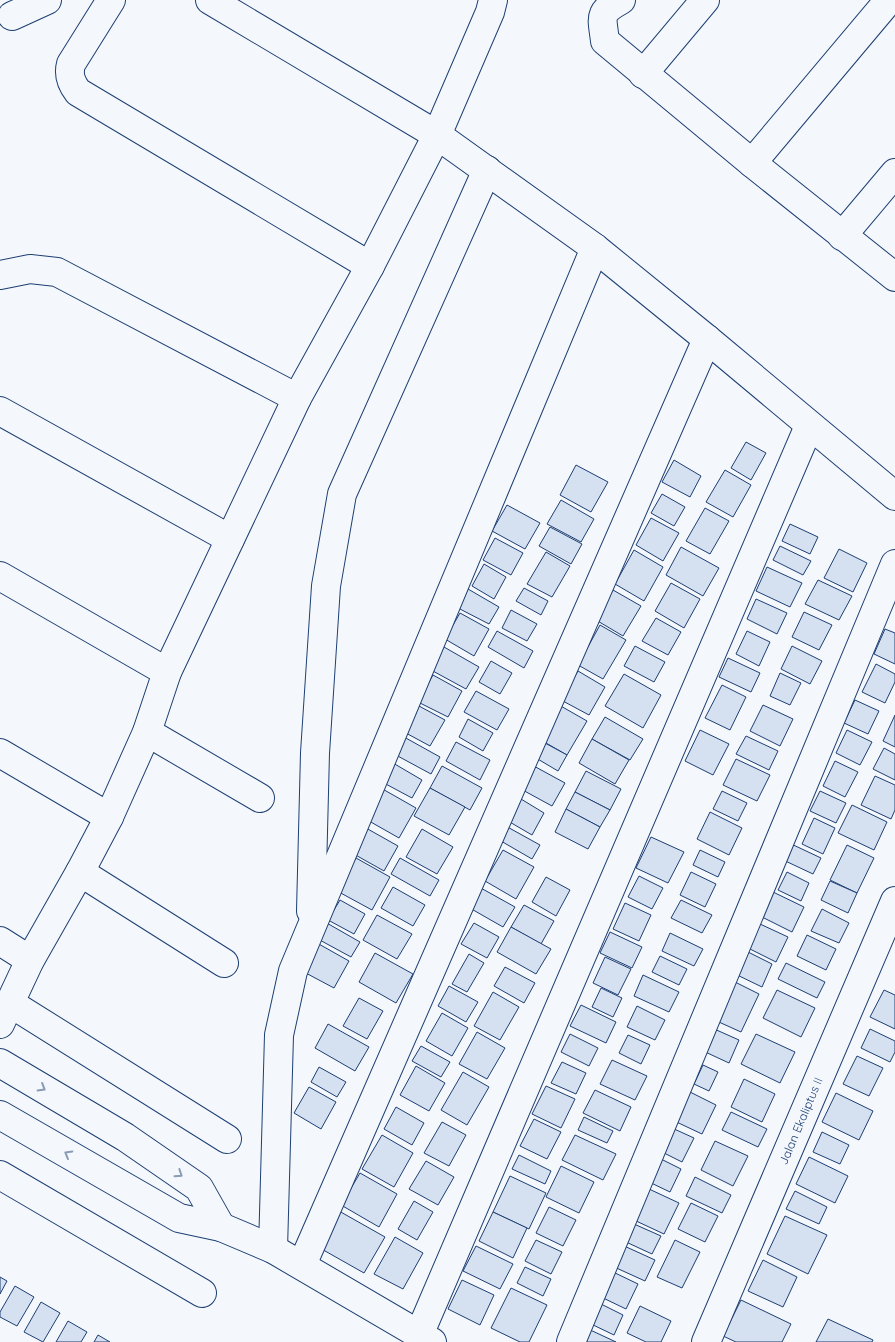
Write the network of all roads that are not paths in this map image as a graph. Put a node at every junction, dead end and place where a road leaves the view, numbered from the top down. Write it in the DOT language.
graph roads {
  1 [pos="47,0"];
  2 [pos="111,0"];
  3 [pos="210,0"];
  4 [pos="493,0"];
  5 [pos="622,0"];
  6 [pos="705,0"];
  7 [pos="889,0"];
  8 [pos="12,16"];
  9 [pos="643,74"];
  10 [pos="437,135"];
  11 [pos="752,163"];
  12 [pos="487,170"];
  13 [pos="895,174"];
  14 [pos="842,236"];
  15 [pos="595,248"];
  16 [pos="370,266"];
  17 [pos="0,274"];
  18 [pos="895,277"];
  19 [pos="707,339"];
  20 [pos="297,398"];
  21 [pos="0,411"];
  22 [pos="809,426"];
  23 [pos="895,496"];
  24 [pos="230,539"];
  25 [pos="895,564"];
  26 [pos="0,576"];
  27 [pos="167,672"];
  28 [pos="147,732"];
  29 [pos="0,753"];
  30 [pos="260,798"];
  31 [pos="109,817"];
  32 [pos="80,872"];
  33 [pos="895,901"];
  34 [pos="311,928"];
  35 [pos="0,941"];
  36 [pos="30,960"];
  37 [pos="224,963"];
  38 [pos="5,1013"];
  39 [pos="0,1063"];
  40 [pos="0,1115"];
  41 [pos="117,1133"];
  42 [pos="227,1139"];
  43 [pos="96,1170"];
  44 [pos="0,1175"];
  45 [pos="221,1227"];
  46 [pos="273,1249"];
  47 [pos="302,1265"];
  48 [pos="202,1293"];
  49 [pos="425,1338"];
  50 [pos="571,1342"];
  51 [pos="706,1342"];
  1 -- 8 [label="street"];
  2 -- 16 [label="street"];
  3 -- 10 [label="street"];
  4 -- 10 [label="street"];
  5 -- 9 [label="street"];
  6 -- 9 [label="street"];
  7 -- 11 [label="street"];
  9 -- 11 [label="street"];
  10 -- 12 [label="street"];
  10 -- 16 [label="street"];
  11 -- 14 [label="street"];
  12 -- 15 [label="street"];
  12 -- 34 [label="street"];
  13 -- 14 [label="street"];
  14 -- 18 [label="street"];
  15 -- 19 [label="street"];
  15 -- 34 [label="street"];
  16 -- 20 [label="street"];
  17 -- 20 [label="street"];
  19 -- 22 [label="street"];
  19 -- 47 [label="street"];
  20 -- 24 [label="street"];
  21 -- 24 [label="street"];
  22 -- 23 [label="street"];
  22 -- 49 [label="street"];
  24 -- 27 [label="street"];
  25 -- 50 [label="street"];
  26 -- 27 [label="street"];
  27 -- 28 [label="street"];
  28 -- 30 [label="street"];
  28 -- 31 [label="street"];
  29 -- 31 [label="street"];
  31 -- 32 [label="street"];
  32 -- 36 [label="street"];
  32 -- 37 [label="street"];
  33 -- 51 [label="street, Jalan Ekaliptus II"];
  34 -- 46 [label="street"];
  35 -- 36 [label="street"];
  36 -- 38 [label="street"];
  38 -- 42 [label="street"];
  39 -- 41 [label="street, one-way"];
  43 -- 40 [label="street, one-way"];
  41 -- 43 [label="street"];
  41 -- 45 [label="street, one-way"];
  43 -- 45 [label="street"];
  44 -- 48 [label="street"];
  45 -- 46 [label="street"];
  46 -- 47 [label="street"];
  47 -- 49 [label="street"];
}
